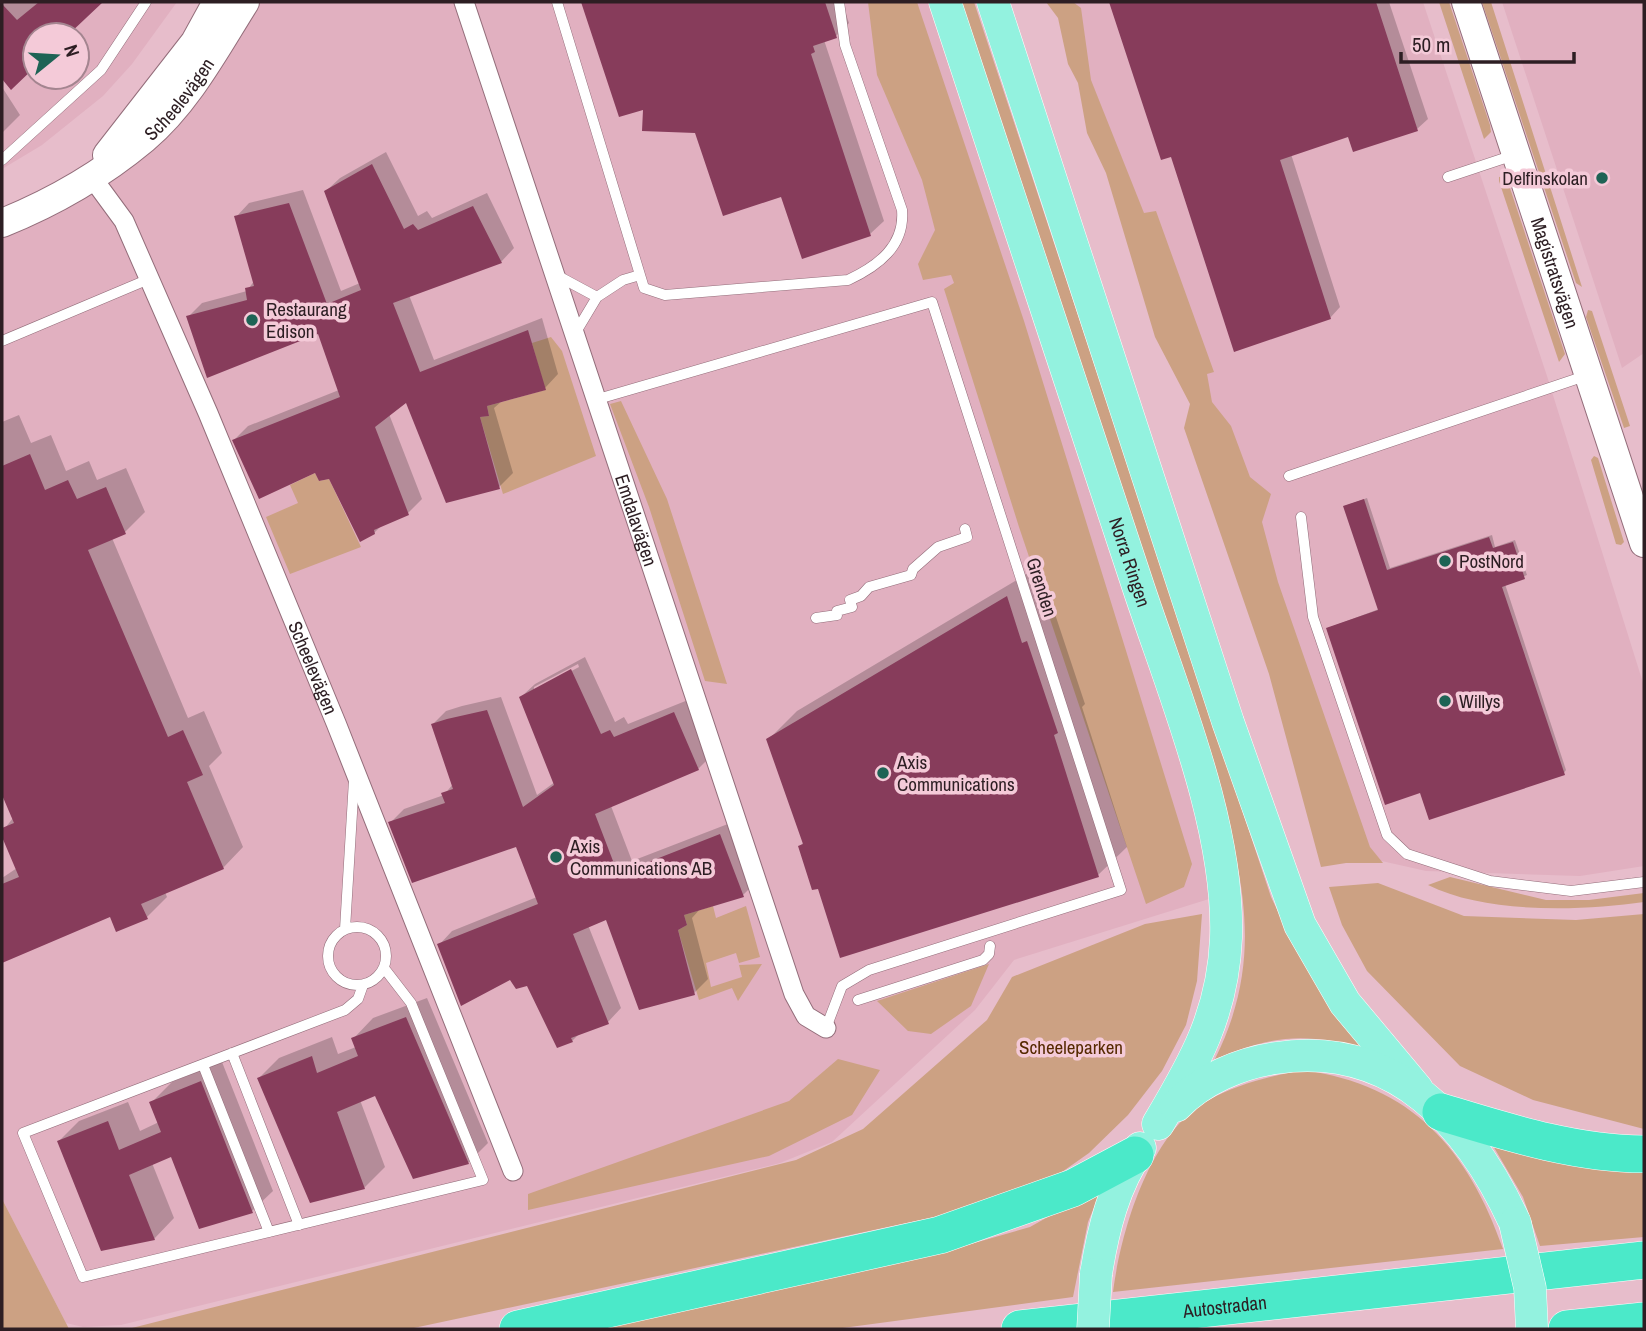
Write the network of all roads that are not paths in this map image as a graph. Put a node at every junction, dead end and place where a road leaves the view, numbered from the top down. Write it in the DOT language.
graph roads {
  1 [pos="146,2"];
  2 [pos="217,2"];
  3 [pos="245,2"];
  4 [pos="464,2"];
  5 [pos="557,2"];
  6 [pos="839,2"];
  7 [pos="945,2"];
  8 [pos="993,2"];
  9 [pos="1466,2"];
  10 [pos="1516,154"];
  11 [pos="2,160"];
  12 [pos="91,176"];
  13 [pos="1448,177"];
  14 [pos="2,223"];
  15 [pos="640,275"];
  16 [pos="558,276"];
  17 [pos="149,279"];
  18 [pos="597,297"];
  19 [pos="576,332"];
  20 [pos="2,341"];
  21 [pos="1588,375"];
  22 [pos="598,399"];
  23 [pos="1289,476"];
  24 [pos="1301,517"];
  25 [pos="965,529"];
  26 [pos="1644,543"];
  27 [pos="816,618"];
  28 [pos="354,772"];
  29 [pos="1644,882"];
  30 [pos="345,929"];
  31 [pos="990,946"];
  32 [pos="384,968"];
  33 [pos="363,985"];
  34 [pos="858,1000"];
  35 [pos="826,1028"];
  36 [pos="232,1053"];
  37 [pos="203,1065"];
  38 [pos="1429,1100"];
  39 [pos="1158,1124"];
  40 [pos="1644,1154"];
  41 [pos="1135,1155"];
  42 [pos="513,1171"];
  43 [pos="299,1225"];
  44 [pos="269,1232"];
  45 [pos="1644,1260"];
  46 [pos="1644,1321"];
  47 [pos="519,1329"];
  48 [pos="1020,1329"];
  49 [pos="1093,1329"];
  50 [pos="1532,1329"];
  51 [pos="1567,1329"];
  1 -- 11 [label="lane"];
  2 -- 12 [label="street, Scheelevägen"];
  3 -- 12 [label="street, Scheelevägen"];
  4 -- 16 [label="street, Emdalavägen"];
  5 -- 15 [label="lane"];
  6 -- 15 [label="lane"];
  7 -- 39 [label="main road, Norra Ringen"];
  8 -- 38 [label="main road"];
  9 -- 10 [label="street, Magistratsvägen"];
  10 -- 13 [label="lane"];
  10 -- 21 [label="street, Magistratsvägen"];
  12 -- 14 [label="street, Scheelevägen"];
  12 -- 17 [label="street, Scheelevägen"];
  15 -- 18 [label="lane"];
  16 -- 18 [label="lane"];
  16 -- 19 [label="street, Emdalavägen"];
  17 -- 20 [label="lane"];
  17 -- 28 [label="street, Scheelevägen"];
  18 -- 19 [label="lane"];
  19 -- 22 [label="street, Emdalavägen"];
  21 -- 23 [label="lane"];
  21 -- 26 [label="street, Magistratsvägen"];
  22 -- 35 [label="street, Emdalavägen"];
  22 -- 35 [label="lane, Grenden"];
  24 -- 29 [label="lane"];
  25 -- 27 [label="lane"];
  28 -- 30 [label="lane"];
  28 -- 42 [label="street, Scheelevägen"];
  30 -- 32 [label="lane"];
  30 -- 33 [label="lane"];
  31 -- 34 [label="lane"];
  32 -- 33 [label="lane"];
  32 -- 43 [label="lane"];
  33 -- 36 [label="lane"];
  36 -- 37 [label="lane"];
  36 -- 43 [label="lane"];
  37 -- 44 [label="lane"];
  37 -- 44 [label="lane"];
  38 -- 39 [label="main road"];
  38 -- 40 [label="highway"];
  38 -- 50 [label="main road, bridge"];
  39 -- 41 [label="main road"];
  41 -- 47 [label="highway"];
  41 -- 49 [label="main road, bridge"];
  43 -- 44 [label="lane"];
  45 -- 48 [label="highway, Autostradan"];
  46 -- 51 [label="highway"];
}
